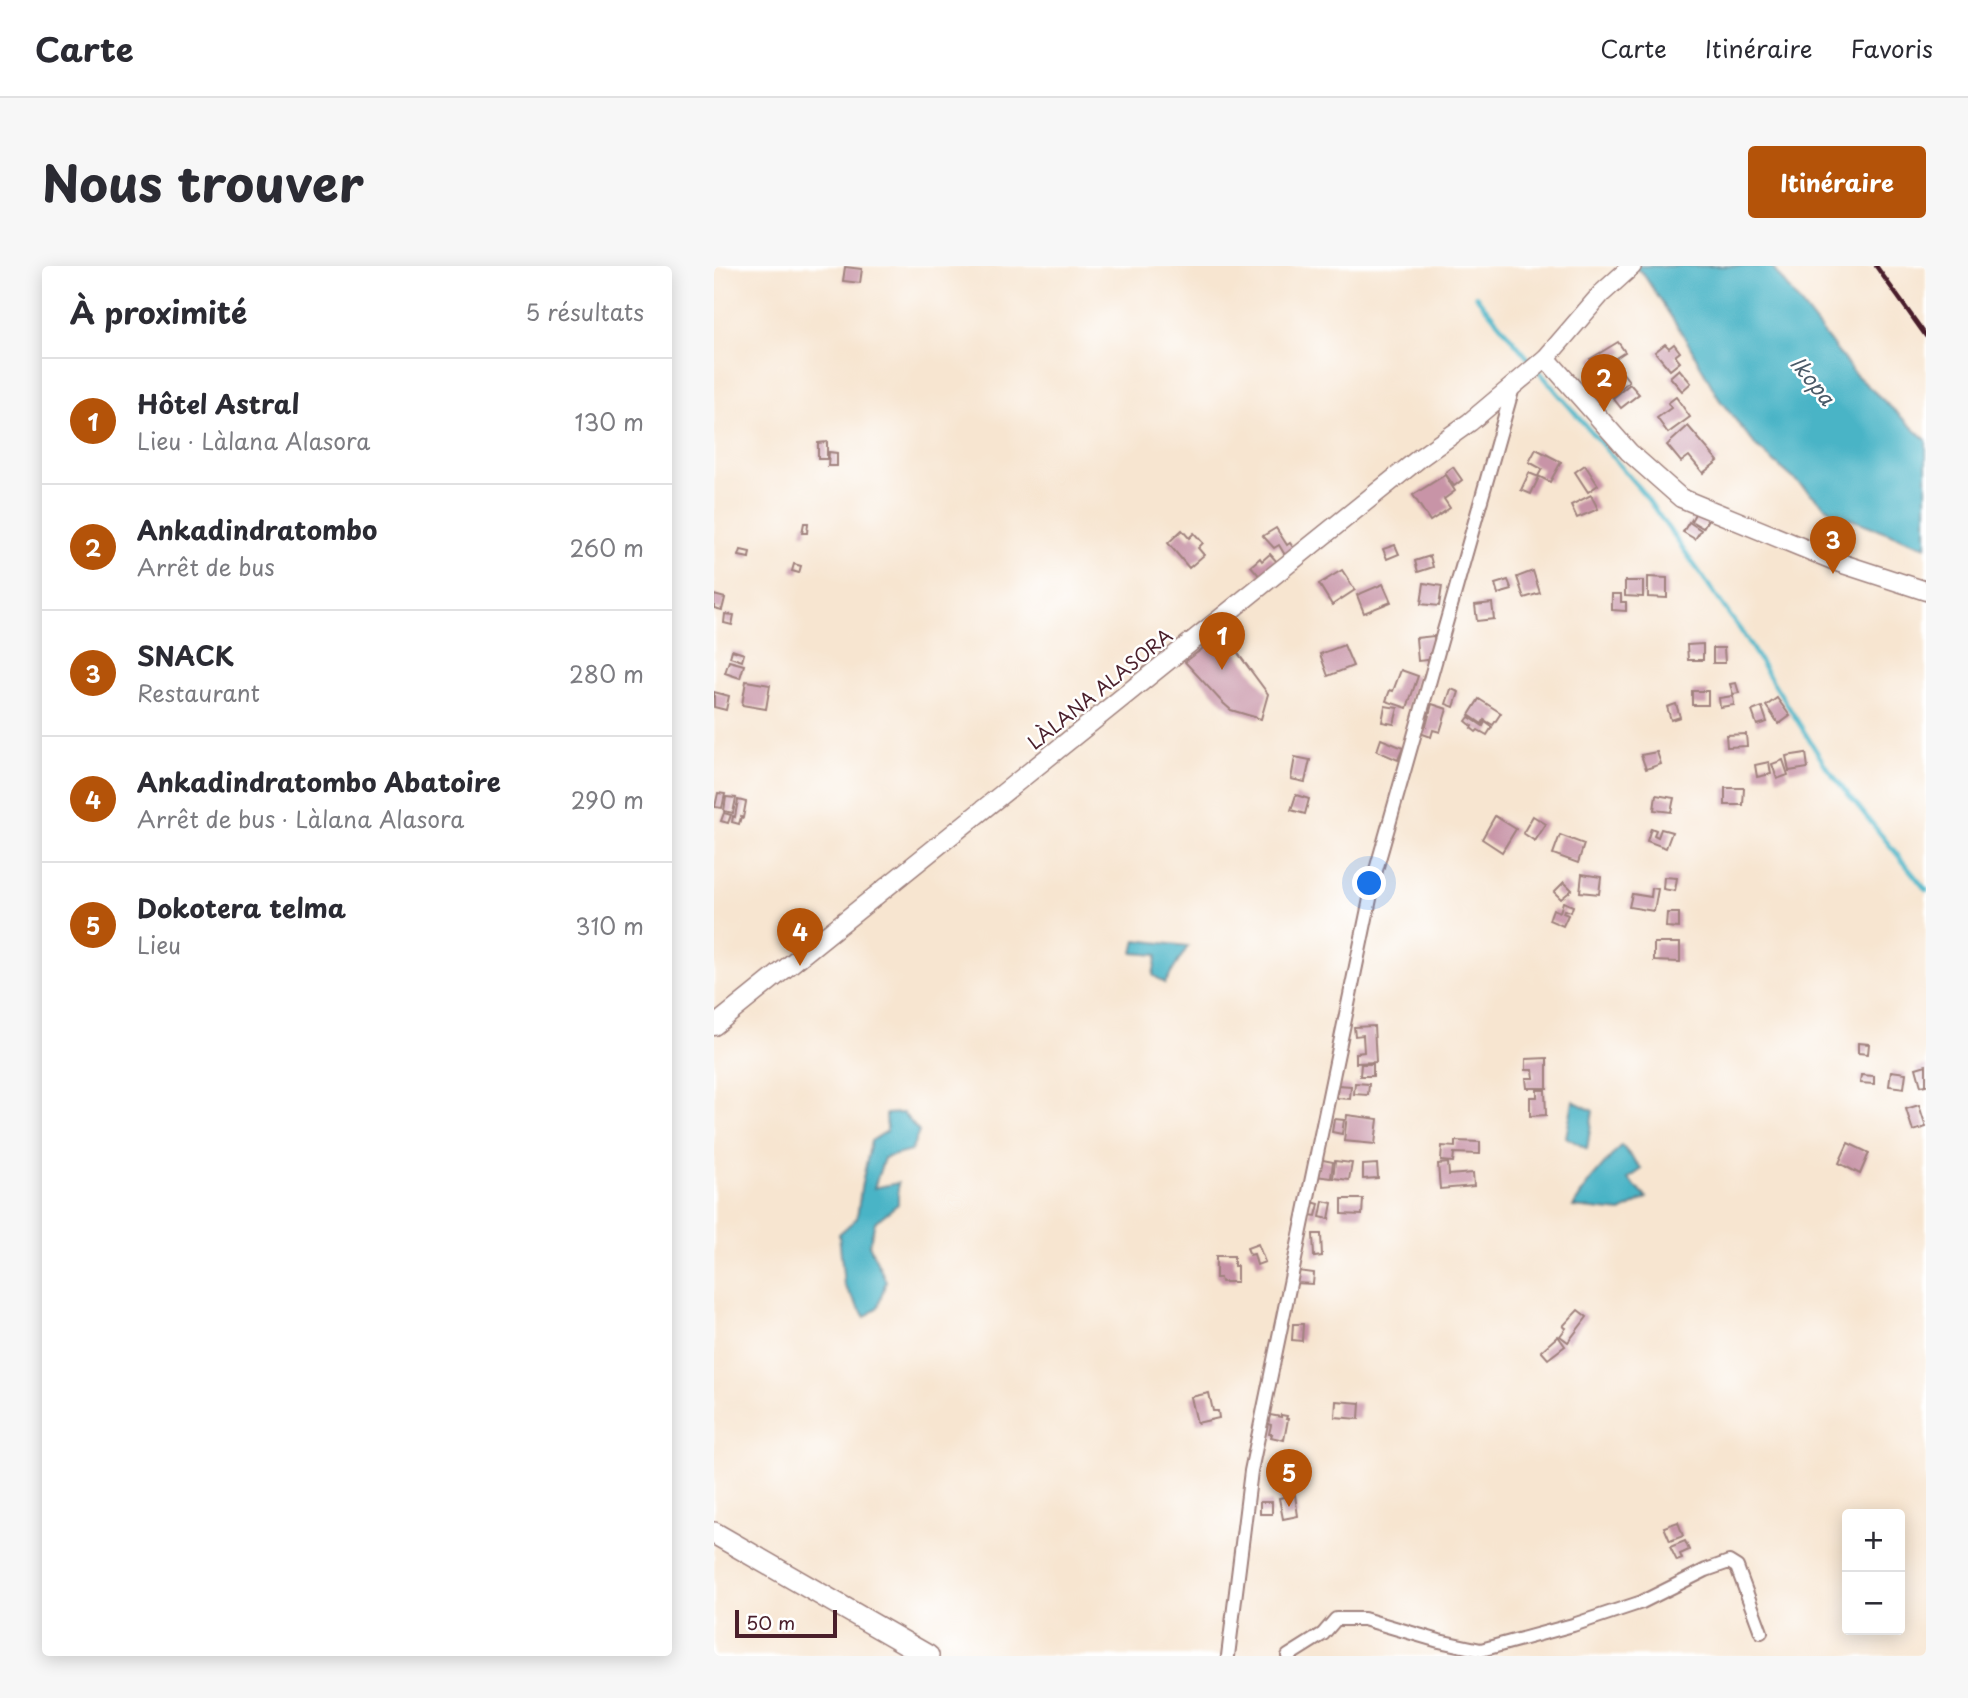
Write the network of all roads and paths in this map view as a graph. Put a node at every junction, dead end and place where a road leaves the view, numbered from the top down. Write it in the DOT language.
graph roads {
  1 [pos="1632,266"];
  2 [pos="1546,358"];
  3 [pos="1514,384"];
  4 [pos="1926,591"];
  5 [pos="714,1026"];
  6 [pos="714,1533"];
  7 [pos="1761,1632"];
  8 [pos="928,1656"];
  9 [pos="1228,1656"];
  10 [pos="1288,1656"];
  1 -- 2 [label="street, LÀLANA ALASORA"];
  2 -- 3 [label="street, LÀLANA ALASORA"];
  2 -- 4 [label="street"];
  3 -- 5 [label="street, LÀLANA ALASORA"];
  3 -- 9 [label="street"];
  6 -- 8 [label="main road"];
  7 -- 10 [label="street"];
}
